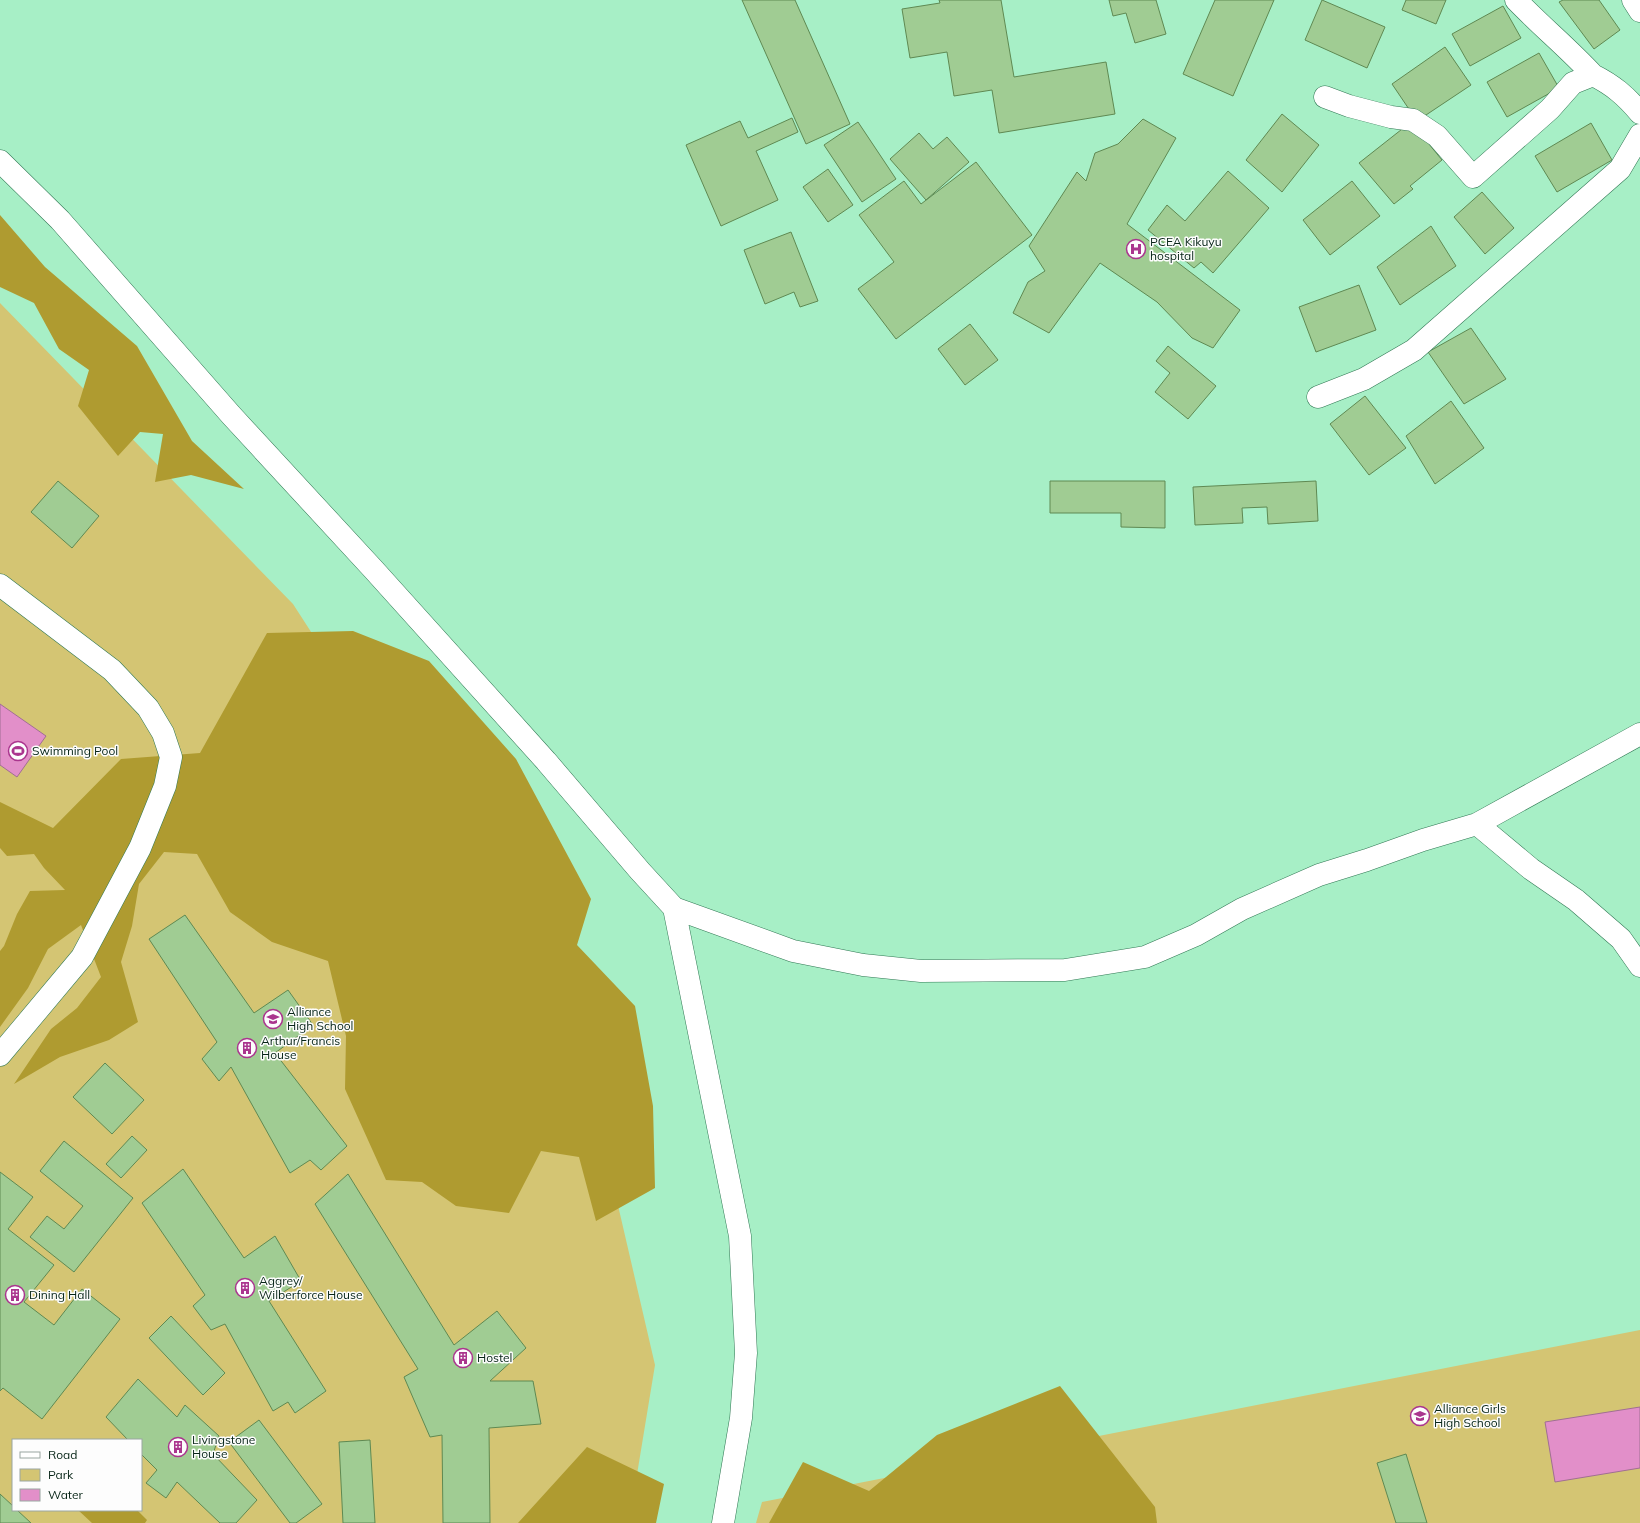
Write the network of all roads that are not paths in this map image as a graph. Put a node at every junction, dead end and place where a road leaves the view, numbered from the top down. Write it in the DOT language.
graph roads {
  1 [pos="1516,0"];
  2 [pos="1633,0"];
  3 [pos="1640,11"];
  4 [pos="1594,75"];
  5 [pos="1325,97"];
  6 [pos="1640,113"];
  7 [pos="1640,135"];
  8 [pos="0,162"];
  9 [pos="1318,397"];
  10 [pos="0,585"];
  11 [pos="1640,734"];
  12 [pos="1477,824"];
  13 [pos="674,908"];
  14 [pos="1640,966"];
  15 [pos="0,1055"];
  16 [pos="723,1523"];
  1 -- 4 [label="street"];
  2 -- 3 [label="street"];
  4 -- 5 [label="street"];
  4 -- 6 [label="street"];
  7 -- 9 [label="street"];
  8 -- 13 [label="street"];
  10 -- 15 [label="street"];
  11 -- 12 [label="street"];
  12 -- 13 [label="street"];
  12 -- 14 [label="street"];
  13 -- 16 [label="street"];
}
